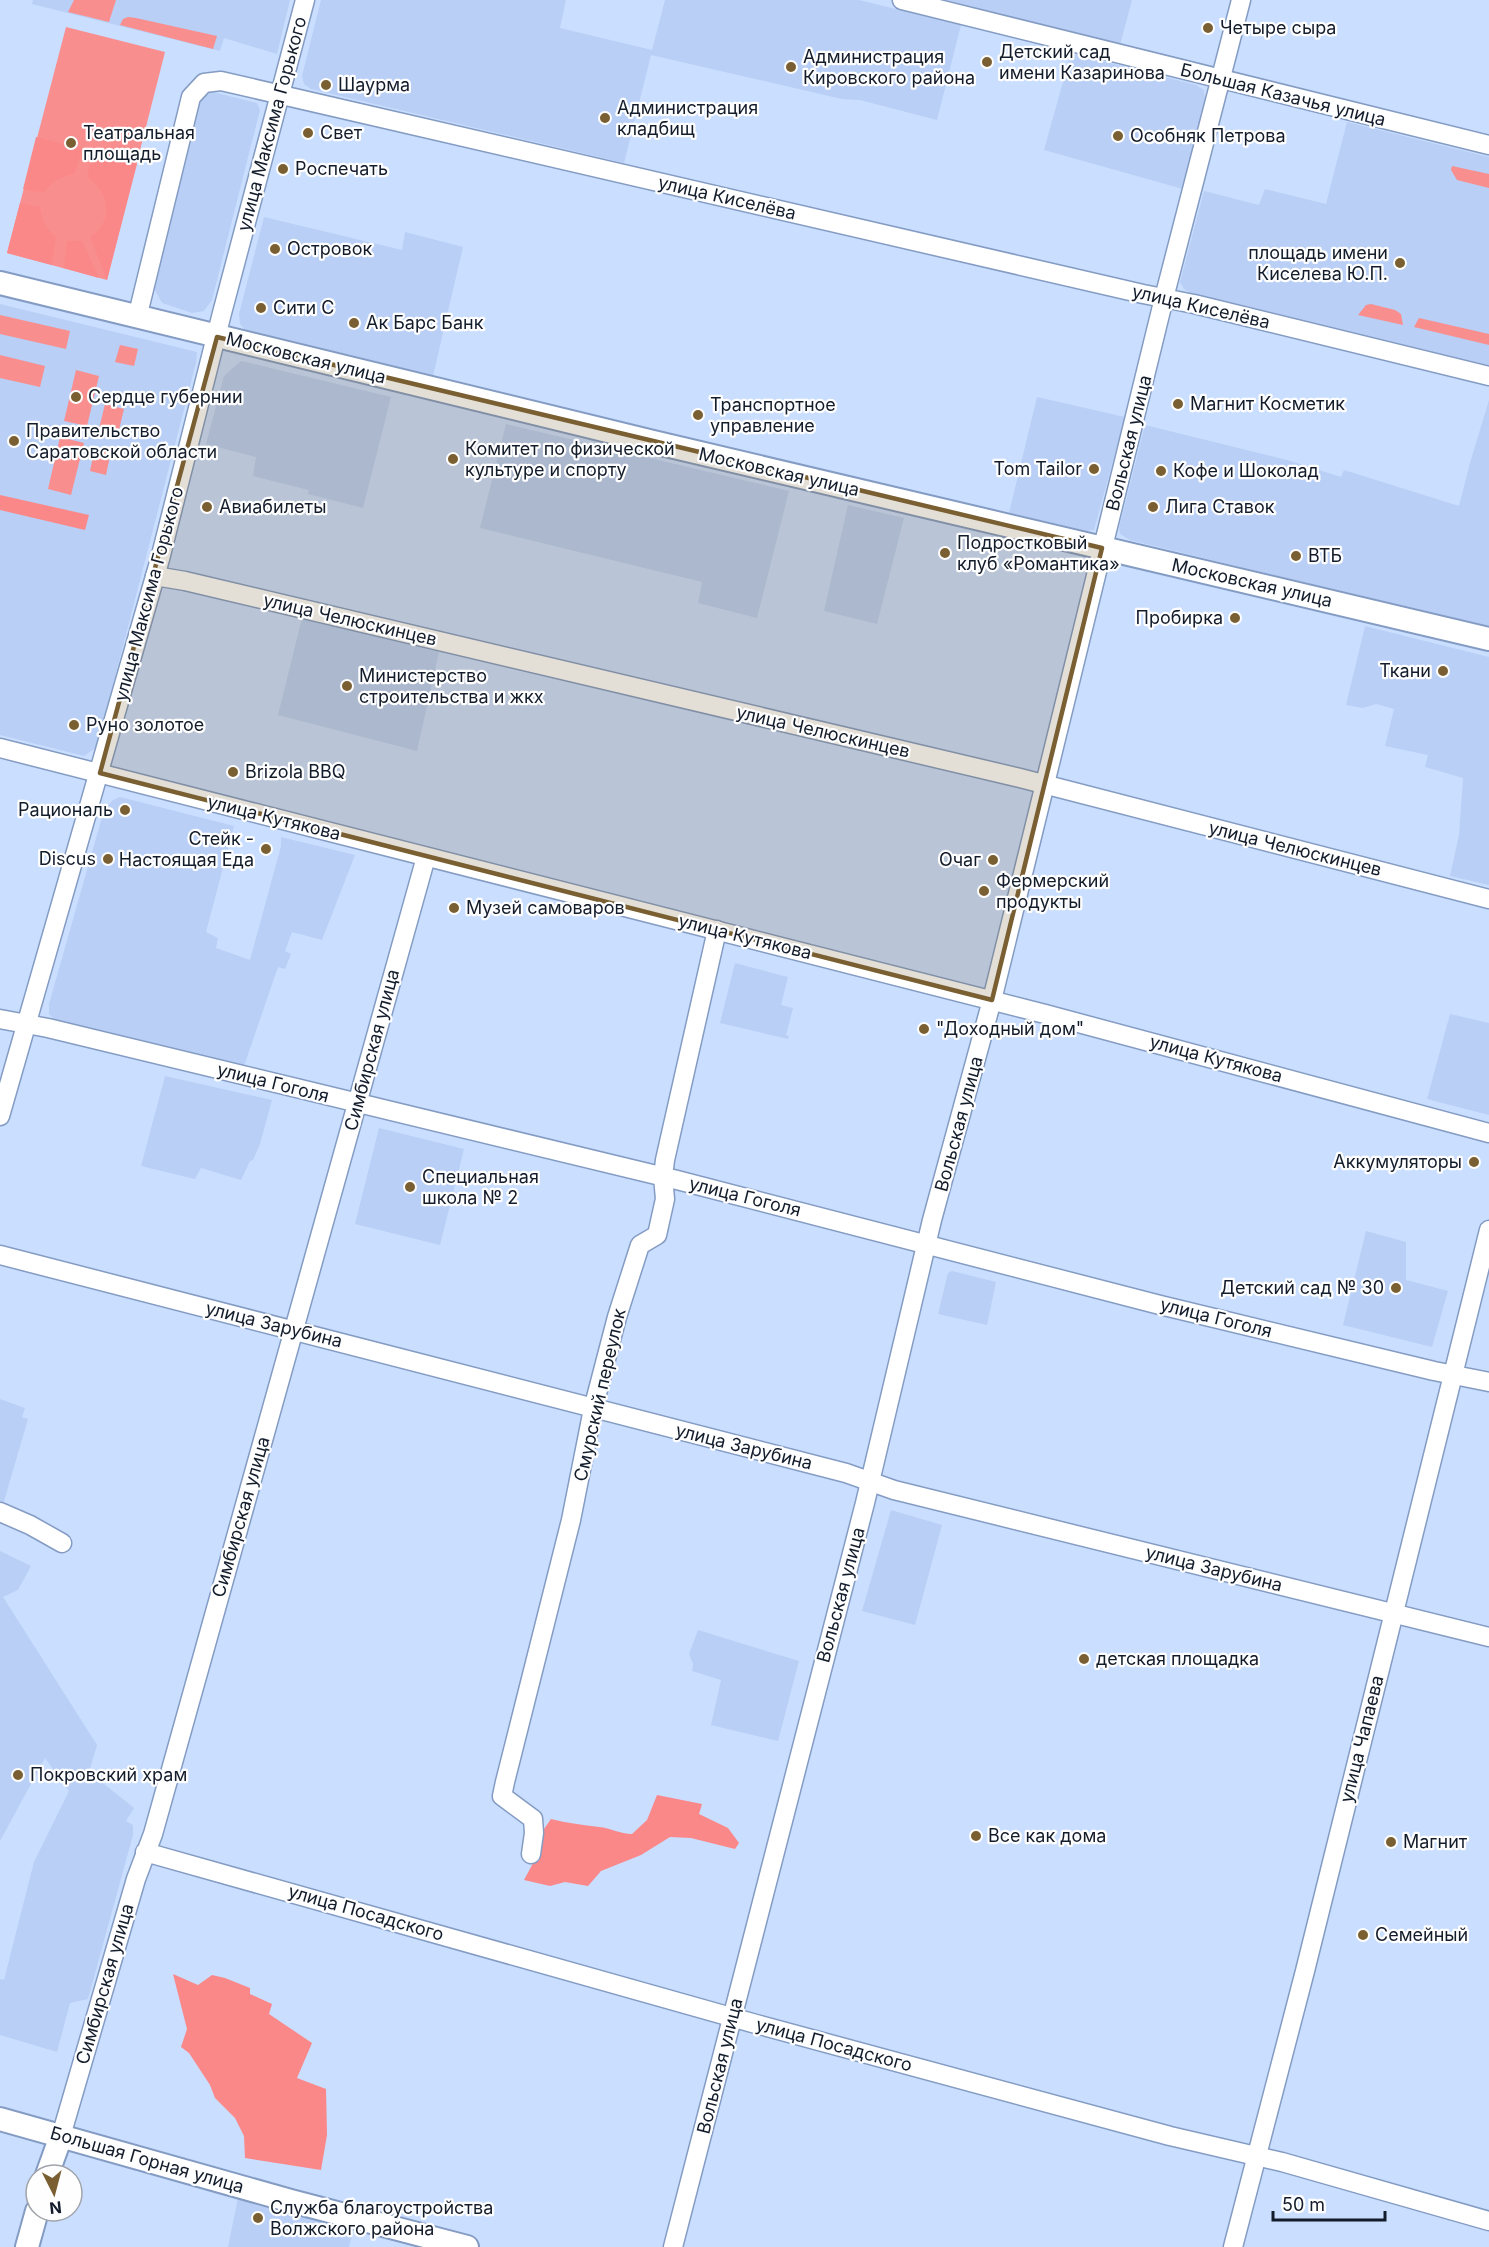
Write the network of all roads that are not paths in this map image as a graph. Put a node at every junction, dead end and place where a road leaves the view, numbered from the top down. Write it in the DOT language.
graph roads {
  1 [pos="306,0"];
  2 [pos="902,0"];
  3 [pos="1241,0"];
  4 [pos="1222,80"];
  5 [pos="281,95"];
  6 [pos="1489,145"];
  7 [pos="0,283"];
  8 [pos="1164,298"];
  9 [pos="137,318"];
  10 [pos="217,337"];
  11 [pos="1489,375"];
  12 [pos="1102,548"];
  13 [pos="155,576"];
  14 [pos="1489,639"];
  15 [pos="0,748"];
  16 [pos="100,772"];
  17 [pos="1044,785"];
  18 [pos="426,857"];
  19 [pos="1489,898"];
  20 [pos="717,930"];
  21 [pos="992,1000"];
  22 [pos="0,1019"];
  23 [pos="27,1024"];
  24 [pos="357,1103"];
  25 [pos="0,1116"];
  26 [pos="1489,1132"];
  27 [pos="663,1177"];
  28 [pos="1489,1230"];
  29 [pos="928,1245"];
  30 [pos="0,1255"];
  31 [pos="294,1331"];
  32 [pos="1453,1374"];
  33 [pos="1489,1382"];
  34 [pos="593,1409"];
  35 [pos="869,1481"];
  36 [pos="0,1512"];
  37 [pos="62,1543"];
  38 [pos="1393,1614"];
  39 [pos="1489,1637"];
  40 [pos="145,1852"];
  41 [pos="531,1854"];
  42 [pos="732,2018"];
  43 [pos="0,2119"];
  44 [pos="61,2136"];
  45 [pos="1256,2156"];
  46 [pos="51,2163"];
  47 [pos="1489,2221"];
  48 [pos="34,2223"];
  49 [pos="27,2247"];
  50 [pos="467,2247"];
  51 [pos="673,2247"];
  52 [pos="1233,2247"];
  1 -- 5 [label="street, улица Максима Горького"];
  2 -- 4 [label="street, Большая Казачья улица"];
  3 -- 4 [label="street, Вольская улица"];
  4 -- 6 [label="street, Большая Казачья улица"];
  4 -- 8 [label="street, Вольская улица"];
  5 -- 8 [label="street, улица Киселёва"];
  5 -- 9 [label="street, улица Киселёва"];
  5 -- 10 [label="street, улица Максима Горького"];
  7 -- 9 [label="main road, Московская улица"];
  8 -- 11 [label="street, улица Киселёва"];
  8 -- 12 [label="street, Вольская улица"];
  9 -- 10 [label="main road, Московская улица"];
  10 -- 12 [label="main road, Московская улица"];
  10 -- 13 [label="street, улица Максима Горького"];
  12 -- 14 [label="main road, Московская улица"];
  12 -- 17 [label="street, Вольская улица"];
  13 -- 16 [label="street, улица Максима Горького"];
  13 -- 17 [label="street, улица Челюскинцев"];
  15 -- 16 [label="street, улица Кутякова"];
  16 -- 18 [label="street, улица Кутякова"];
  16 -- 23 [label="street, улица Максима Горького"];
  17 -- 19 [label="street, улица Челюскинцев"];
  17 -- 21 [label="street, Вольская улица"];
  18 -- 20 [label="street, улица Кутякова"];
  18 -- 24 [label="street, Симбирская улица"];
  20 -- 21 [label="street, улица Кутякова"];
  20 -- 27 [label="street, Смурский переулок"];
  21 -- 26 [label="street, улица Кутякова"];
  21 -- 29 [label="street, Вольская улица"];
  22 -- 23 [label="street, улица Гоголя"];
  23 -- 24 [label="street, улица Гоголя"];
  23 -- 25 [label="street, улица Максима Горького"];
  24 -- 27 [label="street, улица Гоголя"];
  24 -- 31 [label="street, Симбирская улица"];
  27 -- 29 [label="street, улица Гоголя"];
  27 -- 34 [label="street, Смурский переулок"];
  28 -- 32 [label="street, улица Чапаева"];
  29 -- 32 [label="street, улица Гоголя"];
  29 -- 35 [label="street, Вольская улица"];
  30 -- 31 [label="street, улица Зарубина"];
  31 -- 34 [label="street, улица Зарубина"];
  31 -- 40 [label="street, Симбирская улица"];
  32 -- 33 [label="street, улица Гоголя"];
  32 -- 38 [label="street, улица Чапаева"];
  34 -- 35 [label="street, улица Зарубина"];
  34 -- 41 [label="street, Смурский переулок"];
  35 -- 38 [label="street, улица Зарубина"];
  35 -- 42 [label="street, Вольская улица"];
  36 -- 37 [label="street"];
  38 -- 39 [label="street, улица Зарубина"];
  38 -- 45 [label="street, улица Чапаева"];
  40 -- 42 [label="street, улица Посадского"];
  40 -- 44 [label="street, Симбирская улица"];
  42 -- 45 [label="street, улица Посадского"];
  42 -- 51 [label="street, Вольская улица"];
  43 -- 44 [label="main road, Большая Горная улица"];
  44 -- 46 [label="main road, Симбирская улица"];
  44 -- 50 [label="main road, Большая Горная улица"];
  45 -- 47 [label="street, улица Посадского"];
  45 -- 52 [label="street, улица Чапаева"];
  48 -- 49 [label="main road"];
}
